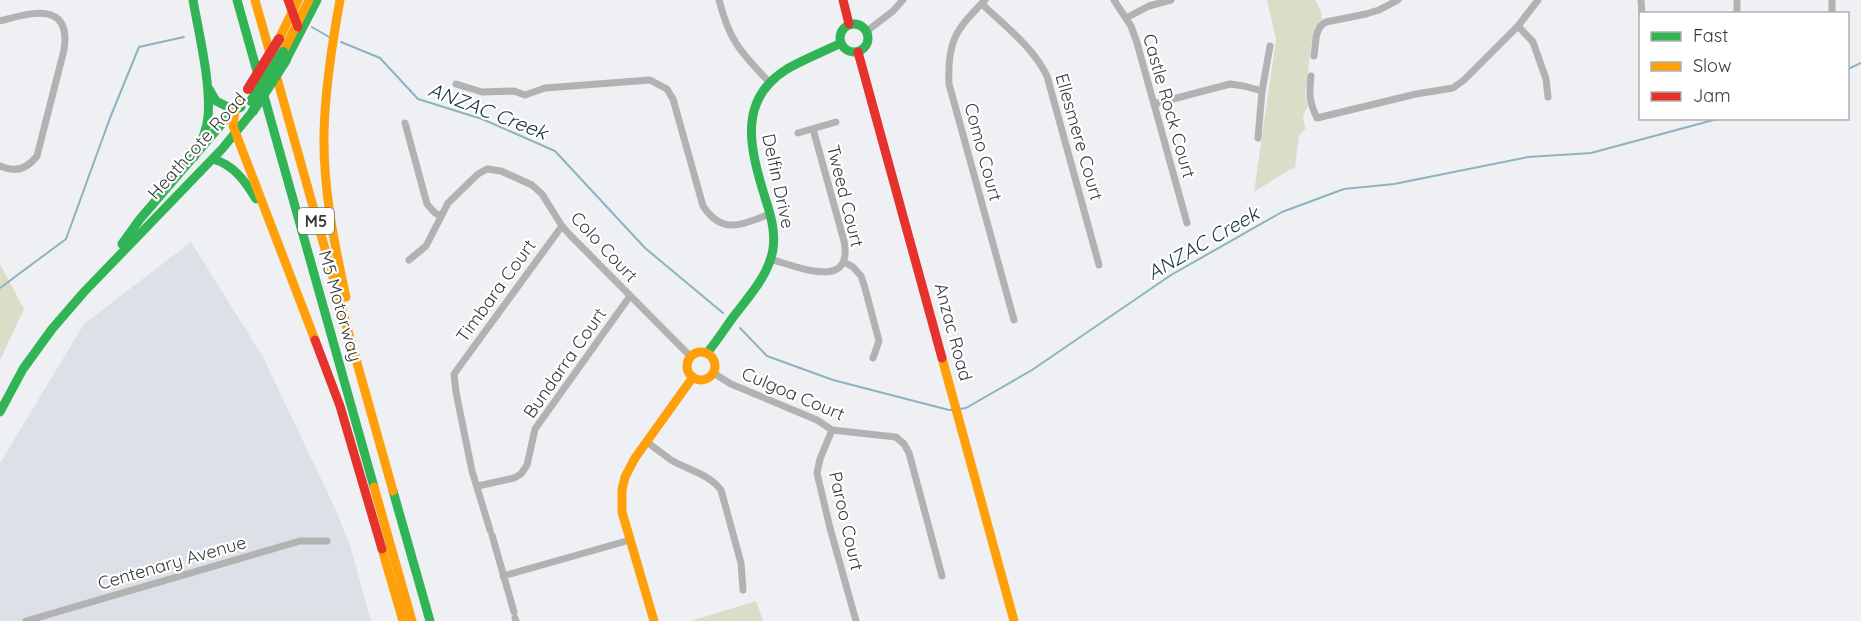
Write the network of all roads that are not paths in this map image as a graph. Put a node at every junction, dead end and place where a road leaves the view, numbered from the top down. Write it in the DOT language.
graph roads {
  1 [pos="193,0"];
  2 [pos="237,0"];
  3 [pos="255,0"];
  4 [pos="288,0"];
  5 [pos="298,0"];
  6 [pos="309,0"];
  7 [pos="317,0"];
  8 [pos="340,0"];
  9 [pos="719,0"];
  10 [pos="843,0"];
  11 [pos="903,0"];
  12 [pos="1114,0"];
  13 [pos="1171,0"];
  14 [pos="1398,0"];
  15 [pos="1538,0"];
  16 [pos="984,2"];
  17 [pos="293,11"];
  18 [pos="1126,18"];
  19 [pos="0,21"];
  20 [pos="297,24"];
  21 [pos="849,24"];
  22 [pos="1518,26"];
  23 [pos="867,31"];
  24 [pos="298,40"];
  25 [pos="841,43"];
  26 [pos="1270,45"];
  27 [pos="858,52"];
  28 [pos="284,56"];
  29 [pos="1314,56"];
  30 [pos="1311,76"];
  31 [pos="205,80"];
  32 [pos="769,82"];
  33 [pos="456,84"];
  34 [pos="1262,91"];
  35 [pos="1548,97"];
  36 [pos="248,104"];
  37 [pos="1154,104"];
  38 [pos="234,110"];
  39 [pos="836,122"];
  40 [pos="405,123"];
  41 [pos="813,129"];
  42 [pos="236,133"];
  43 [pos="798,133"];
  44 [pos="1258,138"];
  45 [pos="194,157"];
  46 [pos="213,159"];
  47 [pos="0,166"];
  48 [pos="770,214"];
  49 [pos="440,216"];
  50 [pos="269,221"];
  51 [pos="1186,223"];
  52 [pos="562,226"];
  53 [pos="770,259"];
  54 [pos="409,260"];
  55 [pos="844,262"];
  56 [pos="1098,265"];
  57 [pos="103,271"];
  58 [pos="630,296"];
  59 [pos="1014,320"];
  60 [pos="707,353"];
  61 [pos="690,356"];
  62 [pos="873,358"];
  63 [pos="714,372"];
  64 [pos="693,377"];
  65 [pos="0,412"];
  66 [pos="832,430"];
  67 [pos="378,442"];
  68 [pos="647,442"];
  69 [pos="478,486"];
  70 [pos="630,540"];
  71 [pos="327,541"];
  72 [pos="503,576"];
  73 [pos="942,576"];
  74 [pos="742,590"];
  75 [pos="515,617"];
  76 [pos="26,621"];
  77 [pos="403,621"];
  78 [pos="412,621"];
  79 [pos="430,621"];
  80 [pos="654,621"];
  81 [pos="856,621"];
  82 [pos="1014,621"];
  1 -- 31 [label="main road"];
  2 -- 78 [label="main road, M5 Motorway / M5"];
  3 -- 67 [label="main road, M5 Motorway / M5"];
  4 -- 17 [label="main road"];
  5 -- 17 [label="main road, Heathcote Road"];
  6 -- 20 [label="main road"];
  7 -- 24 [label="main road"];
  8 -- 67 [label="main road"];
  9 -- 32 [label="street"];
  10 -- 21 [label="main road"];
  11 -- 23 [label="street"];
  12 -- 18 [label="street, Castle Rock Court"];
  13 -- 18 [label="street"];
  14 -- 29 [label="street"];
  15 -- 22 [label="street"];
  16 -- 56 [label="street, Ellesmere Court"];
  16 -- 59 [label="street, Como Court"];
  17 -- 20 [label="main road"];
  17 -- 36 [label="main road, Heathcote Road, bridge"];
  18 -- 37 [label="street, Castle Rock Court"];
  19 -- 47 [label="street"];
  20 -- 24 [label="main road"];
  20 -- 28 [label="main road"];
  21 -- 23 [label="main road"];
  21 -- 25 [label="main road"];
  22 -- 30 [label="street"];
  22 -- 35 [label="street"];
  23 -- 27 [label="main road"];
  24 -- 28 [label="main road"];
  25 -- 27 [label="main road"];
  25 -- 32 [label="main road, Delfin Drive"];
  26 -- 34 [label="street"];
  27 -- 82 [label="main road, Anzac Road"];
  28 -- 36 [label="main road, bridge"];
  31 -- 38 [label="main road"];
  31 -- 45 [label="main road"];
  32 -- 48 [label="main road, Delfin Drive"];
  33 -- 48 [label="street"];
  34 -- 37 [label="street"];
  34 -- 44 [label="street"];
  36 -- 38 [label="main road"];
  36 -- 42 [label="main road, Heathcote Road"];
  37 -- 51 [label="street, Castle Rock Court"];
  38 -- 42 [label="main road"];
  38 -- 45 [label="main road, Heathcote Road"];
  39 -- 41 [label="street, Tweed Court"];
  40 -- 49 [label="street"];
  41 -- 43 [label="street, Tweed Court"];
  41 -- 55 [label="street, Tweed Court"];
  42 -- 46 [label="main road, Heathcote Road"];
  42 -- 50 [label="main road"];
  45 -- 57 [label="main road, Heathcote Road"];
  46 -- 50 [label="main road"];
  46 -- 57 [label="main road, Heathcote Road"];
  48 -- 53 [label="main road, Delfin Drive"];
  49 -- 52 [label="street, Colo Court"];
  49 -- 54 [label="street, Colo Court"];
  50 -- 77 [label="main road"];
  52 -- 58 [label="street, Colo Court"];
  52 -- 69 [label="street, Timbara Court"];
  53 -- 55 [label="street, Tweed Court"];
  53 -- 60 [label="main road, Delfin Drive"];
  55 -- 62 [label="street"];
  57 -- 65 [label="main road, Heathcote Road"];
  58 -- 61 [label="street, Colo Court"];
  58 -- 69 [label="street, Bundarra Court"];
  60 -- 61 [label="main road"];
  60 -- 63 [label="main road"];
  61 -- 64 [label="main road"];
  63 -- 64 [label="main road"];
  63 -- 66 [label="street, Culgoa Court"];
  64 -- 68 [label="main road"];
  66 -- 73 [label="street, Culgoa Court"];
  66 -- 81 [label="street, Paroo Court"];
  67 -- 79 [label="main road, M5 Motorway / M5"];
  68 -- 70 [label="main road"];
  68 -- 74 [label="street"];
  69 -- 72 [label="street"];
  70 -- 72 [label="street"];
  70 -- 80 [label="main road"];
  71 -- 76 [label="street, Centenary Avenue"];
  72 -- 75 [label="street"];
}
